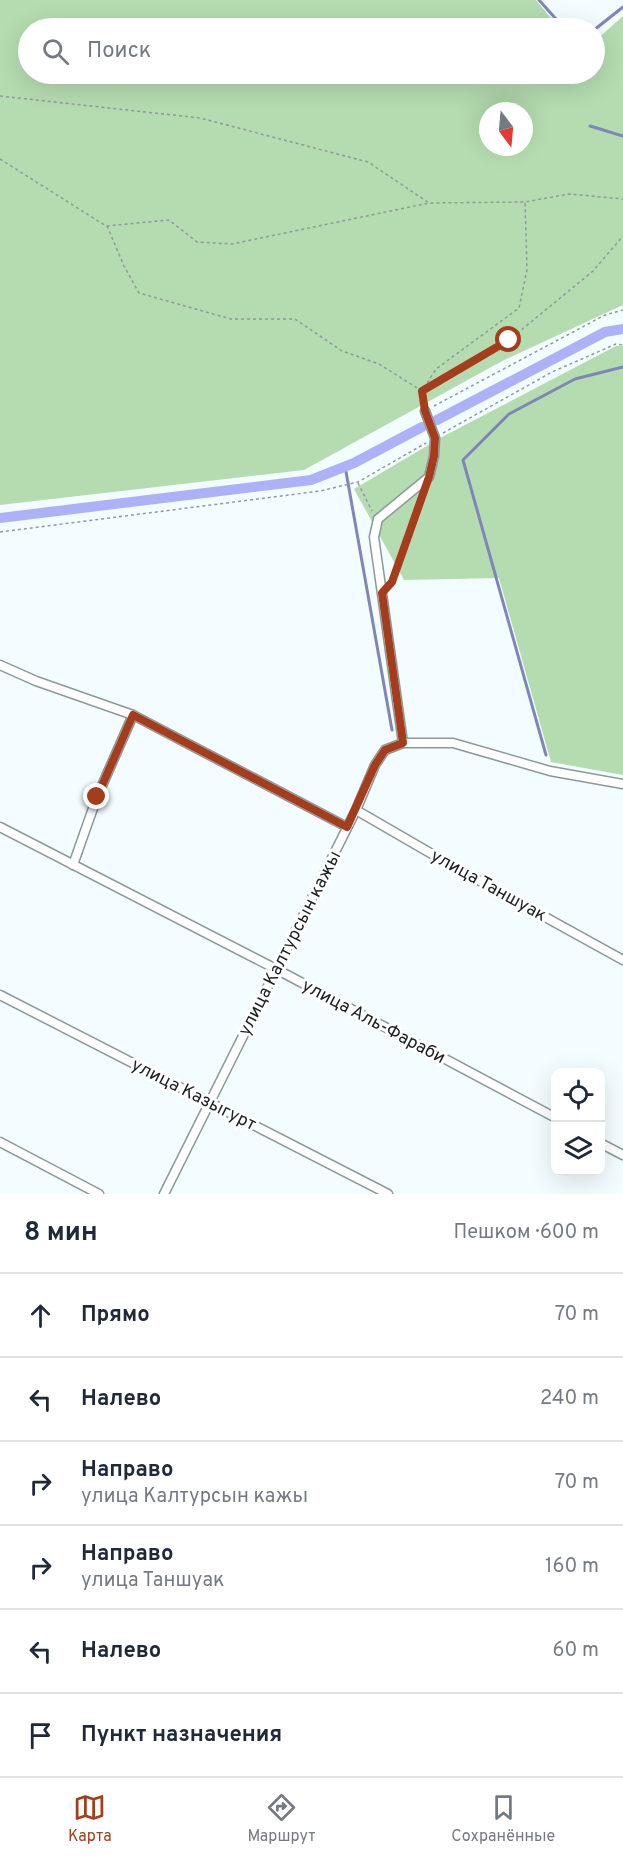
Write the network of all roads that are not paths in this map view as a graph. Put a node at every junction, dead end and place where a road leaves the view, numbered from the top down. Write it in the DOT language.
graph roads {
  1 [pos="425,411"];
  2 [pos="0,665"];
  3 [pos="133,715"];
  4 [pos="403,743"];
  5 [pos="623,784"];
  6 [pos="356,810"];
  7 [pos="0,827"];
  8 [pos="347,827"];
  9 [pos="73,865"];
  10 [pos="623,960"];
  11 [pos="276,969"];
  12 [pos="0,995"];
  13 [pos="210,1102"];
  14 [pos="551,1116"];
  15 [pos="0,1142"];
  16 [pos="605,1146"];
  17 [pos="623,1155"];
  18 [pos="99,1194"];
  19 [pos="164,1194"];
  20 [pos="388,1194"];
  1 -- 4 [label="street"];
  2 -- 3 [label="street"];
  3 -- 8 [label="street"];
  3 -- 9 [label="street"];
  4 -- 5 [label="street"];
  4 -- 6 [label="street, улица Калтурсын кажы"];
  6 -- 8 [label="street, улица Калтурсын кажы"];
  6 -- 10 [label="street, улица Таншуак"];
  7 -- 9 [label="street, улица Аль-Фараби"];
  8 -- 11 [label="street, улица Калтурсын кажы"];
  9 -- 11 [label="street, улица Аль-Фараби"];
  11 -- 13 [label="street, улица Калтурсын кажы"];
  11 -- 14 [label="street, улица Аль-Фараби"];
  12 -- 13 [label="street, улица Казыгурт"];
  13 -- 19 [label="street, улица Калтурсын кажы"];
  13 -- 20 [label="street, улица Казыгурт"];
  15 -- 18 [label="street"];
  16 -- 17 [label="street"];
}
